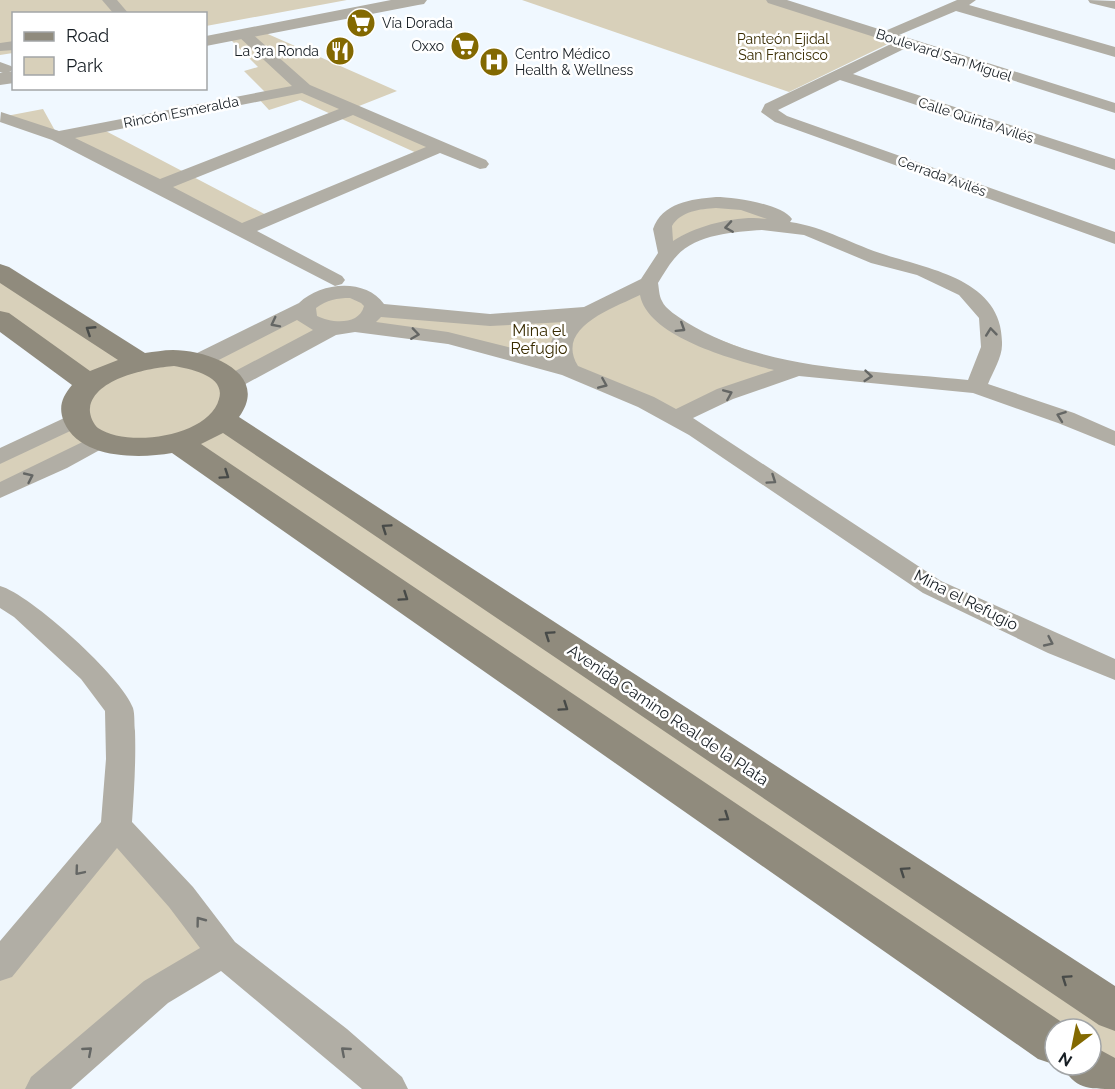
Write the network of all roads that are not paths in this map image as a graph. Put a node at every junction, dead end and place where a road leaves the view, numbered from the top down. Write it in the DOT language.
graph roads {
  1 [pos="109,0"];
  2 [pos="372,0"];
  3 [pos="418,0"];
  4 [pos="773,0"];
  5 [pos="1095,0"];
  6 [pos="962,3"];
  7 [pos="1115,5"];
  8 [pos="120,12"];
  9 [pos="207,33"];
  10 [pos="244,34"];
  11 [pos="885,36"];
  12 [pos="207,41"];
  13 [pos="905,43"];
  14 [pos="1115,52"];
  15 [pos="838,74"];
  16 [pos="304,87"];
  17 [pos="1115,108"];
  18 [pos="353,109"];
  19 [pos="1,117"];
  20 [pos="58,136"];
  21 [pos="440,147"];
  22 [pos="480,164"];
  23 [pos="1115,165"];
  24 [pos="159,186"];
  25 [pos="242,230"];
  26 [pos="808,230"];
  27 [pos="1115,238"];
  28 [pos="668,254"];
  29 [pos="0,272"];
  30 [pos="335,280"];
  31 [pos="648,283"];
  32 [pos="306,308"];
  33 [pos="377,310"];
  34 [pos="589,313"];
  35 [pos="0,319"];
  36 [pos="357,326"];
  37 [pos="331,329"];
  38 [pos="199,361"];
  39 [pos="139,362"];
  40 [pos="798,369"];
  41 [pos="570,370"];
  42 [pos="232,382"];
  43 [pos="89,384"];
  44 [pos="975,387"];
  45 [pos="675,418"];
  46 [pos="222,419"];
  47 [pos="75,420"];
  48 [pos="1115,438"];
  49 [pos="99,441"];
  50 [pos="177,442"];
  51 [pos="0,457"];
  52 [pos="0,491"];
  53 [pos="0,595"];
  54 [pos="1115,670"];
  55 [pos="116,826"];
  56 [pos="224,952"];
  57 [pos="0,966"];
  58 [pos="1115,1011"];
  59 [pos="1043,1036"];
  60 [pos="44,1089"];
  61 [pos="389,1089"];
  1 -- 8 [label="street"];
  2 -- 9 [label="street"];
  3 -- 10 [label="street"];
  4 -- 11 [label="street, Boulevard San Miguel"];
  5 -- 7 [label="street"];
  6 -- 11 [label="street"];
  6 -- 14 [label="street"];
  10 -- 12 [label="street"];
  10 -- 16 [label="street"];
  11 -- 13 [label="street, Boulevard San Miguel"];
  13 -- 15 [label="street"];
  13 -- 17 [label="street, Boulevard San Miguel"];
  15 -- 23 [label="street, Calle Quinta Avilés"];
  15 -- 27 [label="street, Cerrada Avilés"];
  16 -- 18 [label="street"];
  16 -- 20 [label="street, Rincón Esmeralda"];
  18 -- 21 [label="street"];
  18 -- 24 [label="street"];
  19 -- 20 [label="street, Rincón Esmeralda"];
  20 -- 24 [label="street, Rincón Esmeralda"];
  21 -- 22 [label="street"];
  21 -- 25 [label="street"];
  24 -- 25 [label="street, Rincón Esmeralda"];
  25 -- 30 [label="street, Rincón Esmeralda"];
  26 -- 28 [label="street, one-way"];
  26 -- 28 [label="street"];
  44 -- 26 [label="street, one-way"];
  28 -- 31 [label="street"];
  39 -- 29 [label="main road, one-way"];
  31 -- 34 [label="street"];
  31 -- 40 [label="street, one-way"];
  32 -- 33 [label="street"];
  32 -- 37 [label="street"];
  32 -- 38 [label="street, one-way"];
  33 -- 34 [label="street"];
  33 -- 36 [label="street"];
  34 -- 41 [label="street"];
  35 -- 43 [label="main road"];
  36 -- 37 [label="street, Mina el Refugio"];
  36 -- 41 [label="street, Mina el Refugio, one-way"];
  37 -- 42 [label="street"];
  38 -- 39 [label="main road"];
  38 -- 42 [label="main road"];
  39 -- 43 [label="main road"];
  40 -- 44 [label="street, one-way"];
  45 -- 40 [label="street, one-way"];
  41 -- 45 [label="street, Mina el Refugio, one-way"];
  42 -- 46 [label="main road"];
  43 -- 47 [label="main road"];
  48 -- 44 [label="street, one-way"];
  45 -- 54 [label="street, Mina el Refugio, one-way"];
  46 -- 50 [label="main road"];
  58 -- 46 [label="main road, Avenida Camino Real de la Plata, one-way"];
  47 -- 49 [label="main road"];
  47 -- 51 [label="street"];
  49 -- 50 [label="main road"];
  52 -- 49 [label="street, one-way"];
  50 -- 59 [label="main road, one-way"];
  53 -- 55 [label="street"];
  56 -- 55 [label="street, one-way"];
  55 -- 57 [label="street, one-way"];
  60 -- 56 [label="street, one-way"];
  61 -- 56 [label="street, one-way"];
}
